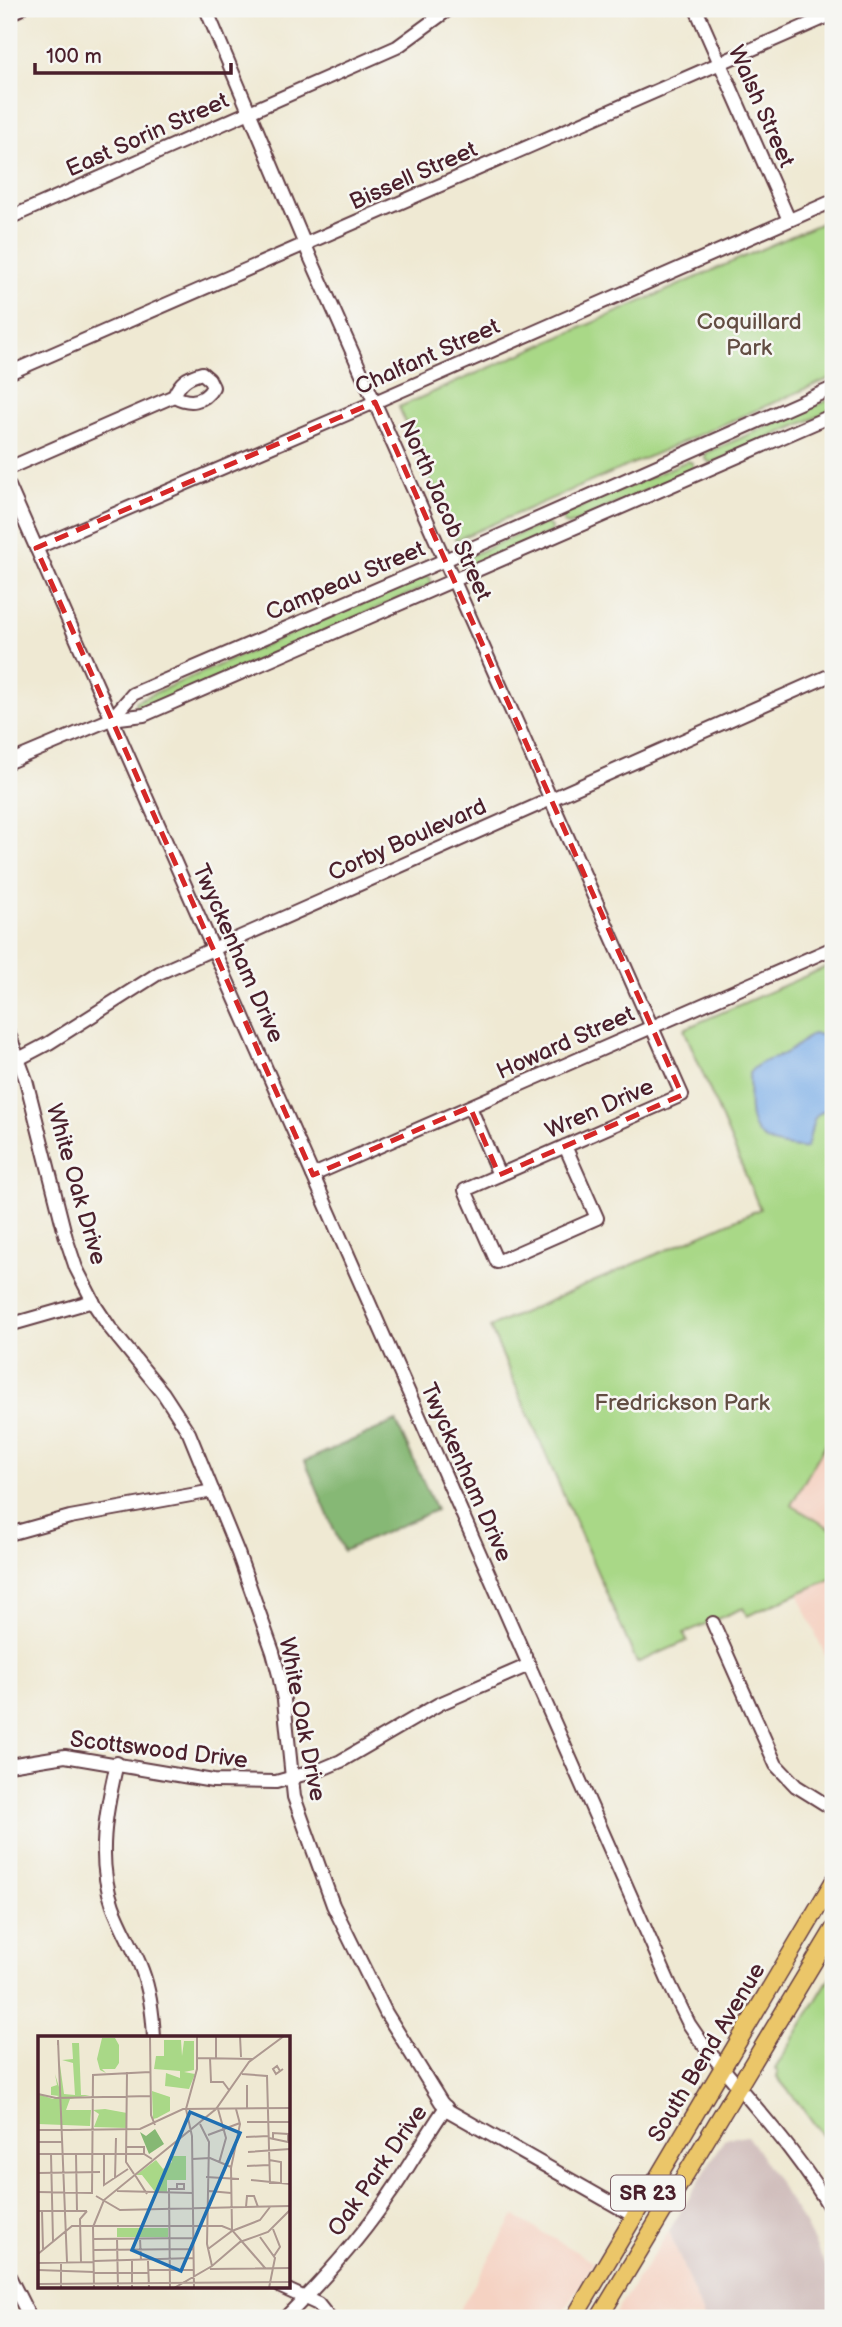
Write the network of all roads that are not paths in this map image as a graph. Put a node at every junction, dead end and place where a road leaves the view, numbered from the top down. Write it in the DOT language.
graph roads {
  1 [pos="20,9"];
  2 [pos="206,9"];
  3 [pos="449,9"];
  4 [pos="696,9"];
  5 [pos="9,13"];
  6 [pos="833,14"];
  7 [pos="720,63"];
  8 [pos="250,112"];
  9 [pos="833,201"];
  10 [pos="9,218"];
  11 [pos="789,220"];
  12 [pos="305,245"];
  13 [pos="9,373"];
  14 [pos="833,388"];
  15 [pos="174,396"];
  16 [pos="375,402"];
  17 [pos="833,415"];
  18 [pos="9,468"];
  19 [pos="9,486"];
  20 [pos="36,548"];
  21 [pos="445,560"];
  22 [pos="454,580"];
  23 [pos="833,674"];
  24 [pos="111,719"];
  25 [pos="9,762"];
  26 [pos="549,800"];
  27 [pos="214,948"];
  28 [pos="833,948"];
  29 [pos="652,1027"];
  30 [pos="9,1034"];
  31 [pos="14,1061"];
  32 [pos="470,1107"];
  33 [pos="565,1146"];
  34 [pos="313,1175"];
  35 [pos="499,1175"];
  36 [pos="93,1301"];
  37 [pos="9,1325"];
  38 [pos="213,1491"];
  39 [pos="9,1534"];
  40 [pos="713,1623"];
  41 [pos="529,1665"];
  42 [pos="117,1763"];
  43 [pos="9,1765"];
  44 [pos="292,1778"];
  45 [pos="833,1809"];
  46 [pos="833,1882"];
  47 [pos="833,1930"];
  48 [pos="154,2036"];
  49 [pos="722,2068"];
  50 [pos="739,2088"];
  51 [pos="446,2107"];
  52 [pos="833,2213"];
  53 [pos="634,2216"];
  54 [pos="9,2276"];
  55 [pos="283,2288"];
  56 [pos="305,2298"];
  57 [pos="30,2318"];
  58 [pos="285,2318"];
  59 [pos="329,2318"];
  60 [pos="574,2318"];
  61 [pos="599,2318"];
  1 -- 5 [label="street"];
  2 -- 8 [label="street, North Jacob Street"];
  3 -- 8 [label="street, East Sorin Street"];
  4 -- 7 [label="street, Walsh Street"];
  6 -- 7 [label="street, Bissell Street"];
  7 -- 11 [label="street, Walsh Street"];
  7 -- 12 [label="street, Bissell Street"];
  8 -- 10 [label="street, East Sorin Street"];
  8 -- 12 [label="street, North Jacob Street"];
  9 -- 11 [label="street, Chalfant Street"];
  11 -- 16 [label="street, Chalfant Street"];
  12 -- 13 [label="street, Bissell Street"];
  12 -- 16 [label="street, North Jacob Street"];
  14 -- 21 [label="street, Campeau Street"];
  15 -- 18 [label="street"];
  16 -- 20 [label="street, Chalfant Street"];
  16 -- 21 [label="street, North Jacob Street"];
  17 -- 22 [label="street, Campeau Street"];
  19 -- 20 [label="street, Twyckenham Drive"];
  20 -- 24 [label="street, Twyckenham Drive"];
  21 -- 22 [label="street, North Jacob Street"];
  21 -- 24 [label="street, Campeau Street"];
  22 -- 24 [label="street, Campeau Street"];
  22 -- 26 [label="street, North Jacob Street"];
  23 -- 26 [label="street, Corby Boulevard"];
  24 -- 25 [label="street, Campeau Street"];
  24 -- 27 [label="street, Twyckenham Drive"];
  26 -- 27 [label="street, Corby Boulevard"];
  26 -- 29 [label="street, North Jacob Street"];
  27 -- 31 [label="street, Corby Boulevard"];
  27 -- 34 [label="street, Twyckenham Drive"];
  28 -- 29 [label="street, Howard Street"];
  29 -- 32 [label="street, Howard Street"];
  29 -- 33 [label="street, Wren Drive"];
  30 -- 31 [label="street, White Oak Drive"];
  31 -- 36 [label="street, White Oak Drive"];
  32 -- 34 [label="street, Howard Street"];
  32 -- 35 [label="street"];
  33 -- 35 [label="street, Wren Drive"];
  33 -- 35 [label="street, Wren Drive"];
  34 -- 41 [label="street, Twyckenham Drive"];
  36 -- 37 [label="street"];
  36 -- 38 [label="street, White Oak Drive"];
  38 -- 39 [label="street"];
  38 -- 44 [label="street, White Oak Drive"];
  40 -- 45 [label="street"];
  41 -- 44 [label="street, Scottswood Drive"];
  41 -- 49 [label="street, Twyckenham Drive"];
  42 -- 43 [label="street, Scottswood Drive"];
  42 -- 44 [label="street, Scottswood Drive"];
  42 -- 48 [label="street"];
  44 -- 51 [label="street, White Oak Drive"];
  46 -- 49 [label="main road, South Bend Avenue / SR 23"];
  47 -- 50 [label="main road, South Bend Avenue / SR 23"];
  49 -- 50 [label="street, Twyckenham Drive"];
  49 -- 53 [label="main road, South Bend Avenue / SR 23"];
  50 -- 52 [label="street, Twyckenham Drive"];
  50 -- 61 [label="main road, South Bend Avenue / SR 23"];
  51 -- 53 [label="street, White Oak Drive"];
  51 -- 56 [label="street, Oak Park Drive"];
  53 -- 60 [label="main road, South Bend Avenue / SR 23"];
  54 -- 57 [label="street"];
  55 -- 56 [label="street"];
  56 -- 58 [label="street, Oak Park Drive"];
  56 -- 59 [label="street"];
}
